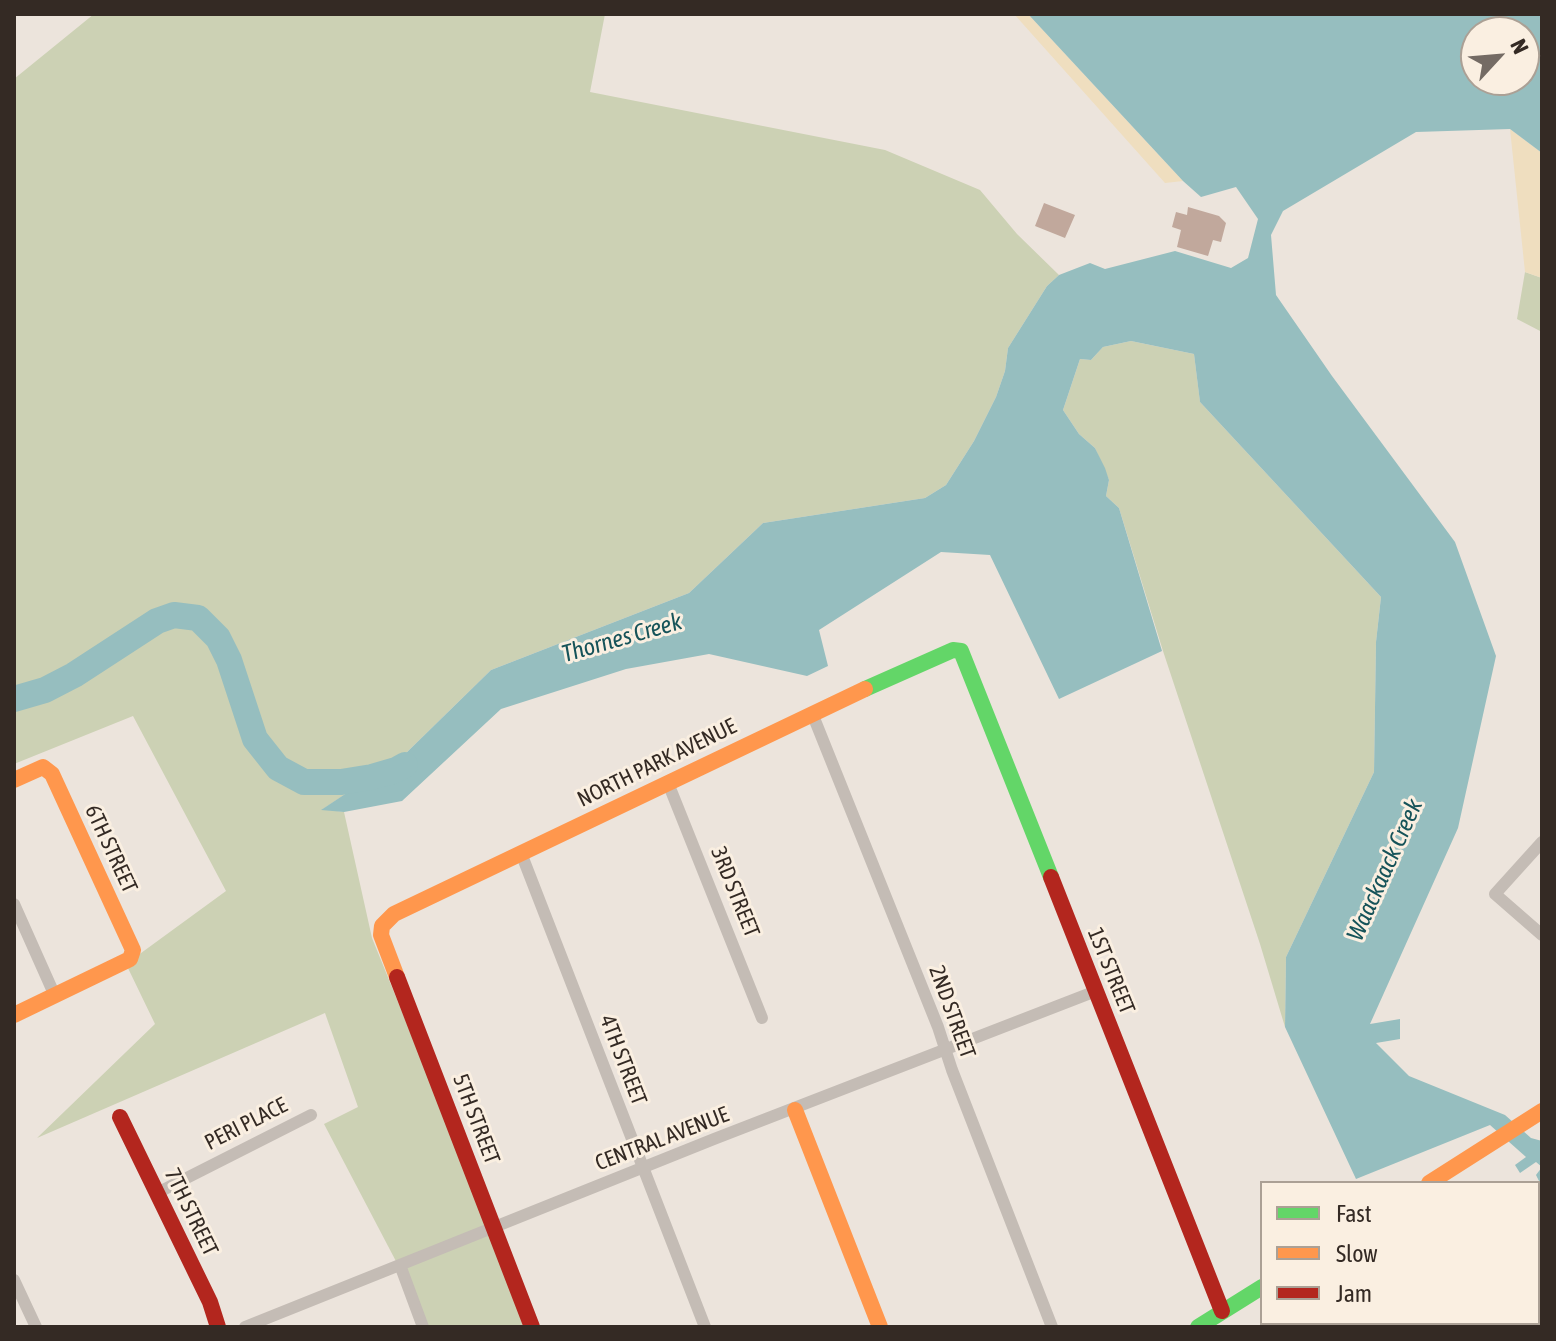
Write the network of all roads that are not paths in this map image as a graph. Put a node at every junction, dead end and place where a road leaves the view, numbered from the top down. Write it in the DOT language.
graph roads {
  1 [pos="957,650"];
  2 [pos="812,713"];
  3 [pos="14,780"];
  4 [pos="668,783"];
  5 [pos="1542,842"];
  6 [pos="521,853"];
  7 [pos="14,904"];
  8 [pos="382,926"];
  9 [pos="1542,935"];
  10 [pos="1096,991"];
  11 [pos="55,996"];
  12 [pos="14,1015"];
  13 [pos="762,1018"];
  14 [pos="945,1051"];
  15 [pos="795,1110"];
  16 [pos="1542,1111"];
  17 [pos="311,1115"];
  18 [pos="120,1117"];
  19 [pos="644,1168"];
  20 [pos="1432,1181"];
  21 [pos="157,1193"];
  22 [pos="493,1227"];
  23 [pos="400,1265"];
  24 [pos="14,1280"];
  25 [pos="1260,1288"];
  26 [pos="1222,1311"];
  27 [pos="36,1327"];
  28 [pos="218,1327"];
  29 [pos="245,1327"];
  30 [pos="423,1327"];
  31 [pos="532,1327"];
  32 [pos="705,1327"];
  33 [pos="880,1327"];
  34 [pos="1052,1327"];
  35 [pos="1198,1327"];
  1 -- 2 [label="street, NORTH PARK AVENUE"];
  1 -- 10 [label="street, 1ST STREET"];
  2 -- 4 [label="street, NORTH PARK AVENUE"];
  2 -- 14 [label="street, 2ND STREET"];
  3 -- 11 [label="street, 6TH STREET"];
  4 -- 6 [label="street, NORTH PARK AVENUE"];
  4 -- 13 [label="street, 3RD STREET"];
  5 -- 9 [label="street"];
  6 -- 8 [label="street, NORTH PARK AVENUE"];
  6 -- 19 [label="street, 4TH STREET"];
  7 -- 11 [label="street"];
  8 -- 22 [label="street, 5TH STREET"];
  10 -- 14 [label="street, CENTRAL AVENUE"];
  10 -- 26 [label="street, 1ST STREET"];
  11 -- 12 [label="street"];
  14 -- 15 [label="street, CENTRAL AVENUE"];
  14 -- 34 [label="street, 2ND STREET"];
  15 -- 19 [label="street, CENTRAL AVENUE"];
  15 -- 33 [label="street"];
  16 -- 20 [label="street"];
  17 -- 21 [label="street, PERI PLACE"];
  18 -- 21 [label="street, 7TH STREET"];
  19 -- 22 [label="street, CENTRAL AVENUE"];
  19 -- 32 [label="street, 4TH STREET"];
  21 -- 28 [label="street, 7TH STREET"];
  22 -- 23 [label="street, CENTRAL AVENUE"];
  22 -- 31 [label="street, 5TH STREET"];
  23 -- 29 [label="street, CENTRAL AVENUE"];
  23 -- 30 [label="street"];
  24 -- 27 [label="street"];
  25 -- 26 [label="street"];
  26 -- 35 [label="street"];
}
